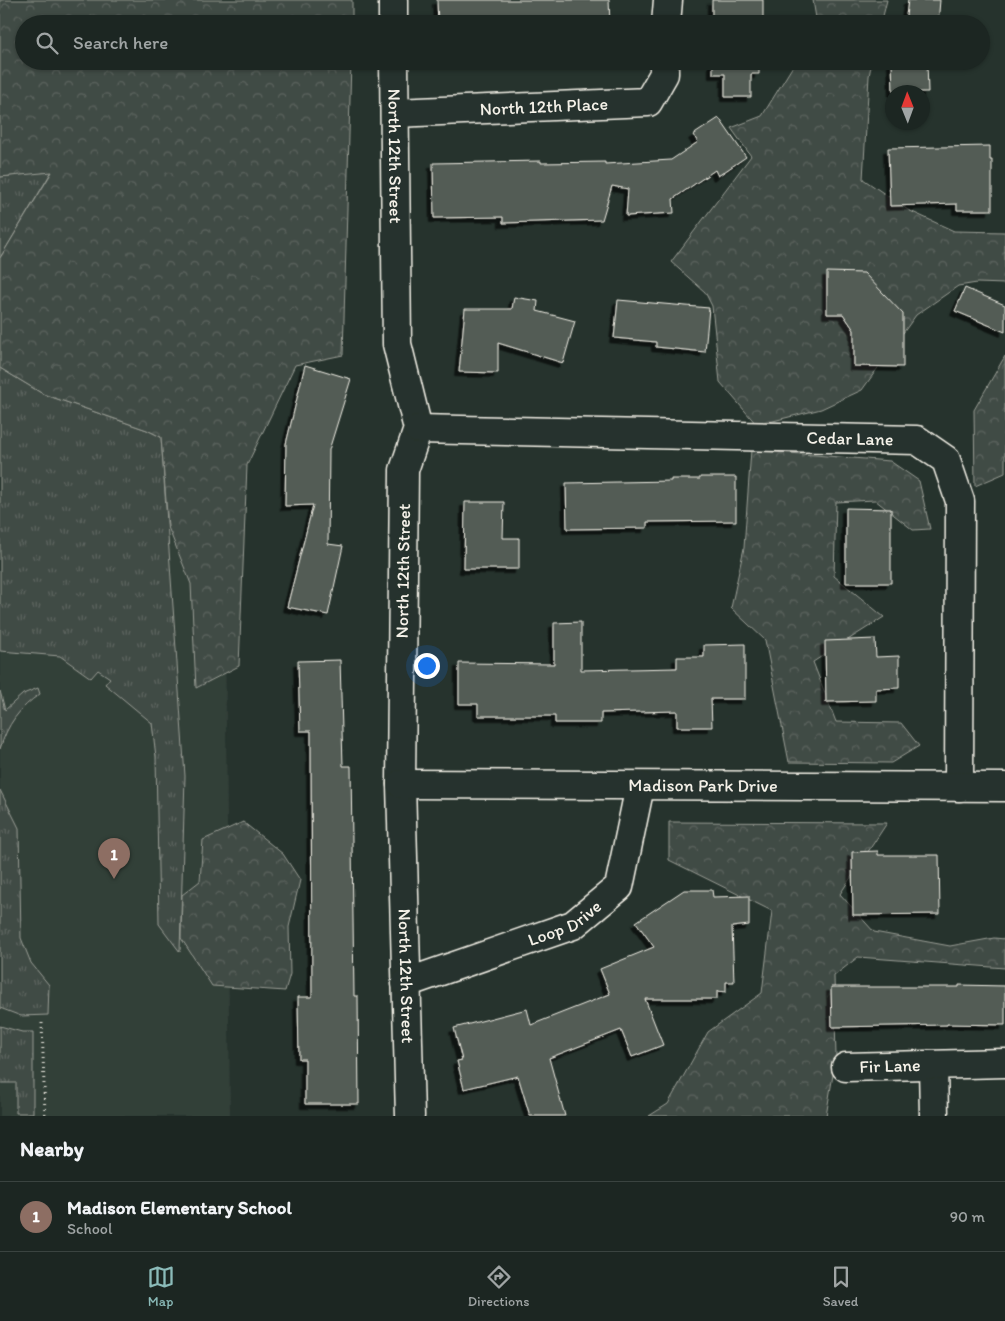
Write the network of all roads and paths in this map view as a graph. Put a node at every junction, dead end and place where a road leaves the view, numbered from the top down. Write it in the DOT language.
graph roads {
  1 [pos="393,0"];
  2 [pos="668,0"];
  3 [pos="393,15"];
  4 [pos="667,15"];
  5 [pos="394,70"];
  6 [pos="664,70"];
  7 [pos="395,113"];
  8 [pos="418,429"];
  9 [pos="401,784"];
  10 [pos="640,786"];
  11 [pos="959,787"];
  12 [pos="1005,788"];
  13 [pos="406,984"];
  14 [pos="42,1023"];
  15 [pos="1005,1063"];
  16 [pos="933,1065"];
  17 [pos="846,1067"];
  18 [pos="45,1116"];
  19 [pos="410,1116"];
  20 [pos="934,1116"];
  1 -- 3 [label="street"];
  2 -- 4 [label="street"];
  5 -- 7 [label="street, North 12th Street"];
  6 -- 7 [label="street, North 12th Place"];
  7 -- 8 [label="street, North 12th Street"];
  8 -- 9 [label="street, North 12th Street"];
  8 -- 11 [label="street, Cedar Lane"];
  9 -- 10 [label="street, Madison Park Drive"];
  9 -- 13 [label="street, North 12th Street"];
  10 -- 11 [label="street, Madison Park Drive"];
  10 -- 13 [label="street, Loop Drive"];
  11 -- 12 [label="street, Madison Park Drive"];
  13 -- 19 [label="street, North 12th Street"];
  14 -- 18 [label="path"];
  15 -- 16 [label="street, Fir Lane"];
  16 -- 17 [label="street, Fir Lane"];
  16 -- 20 [label="street, Fir Lane"];
}
